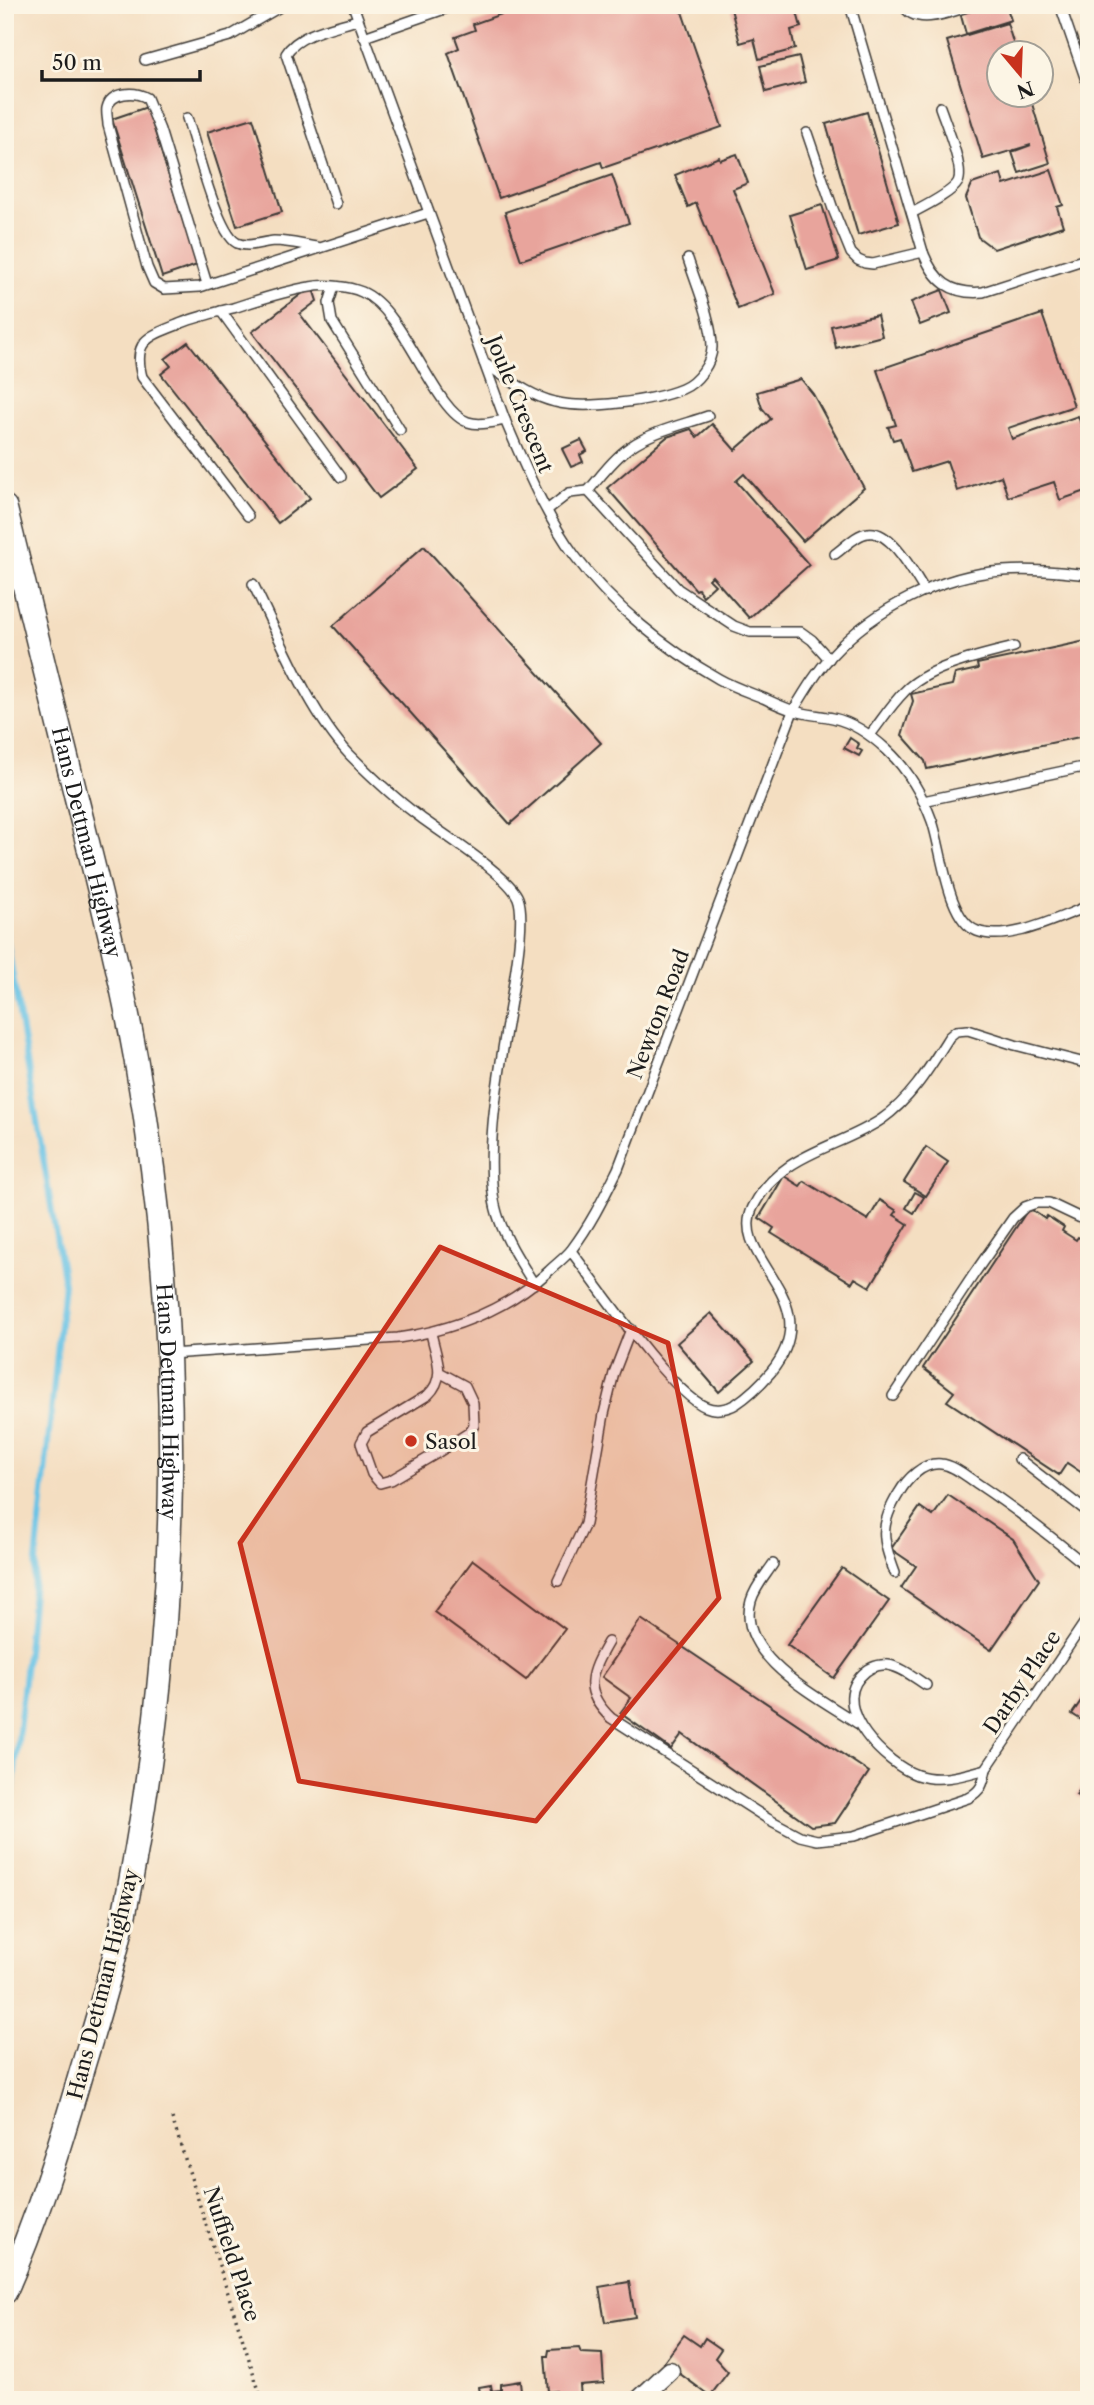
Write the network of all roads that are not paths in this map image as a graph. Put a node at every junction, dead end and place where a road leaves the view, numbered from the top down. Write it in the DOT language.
graph roads {
  1 [pos="258,5"];
  2 [pos="283,5"];
  3 [pos="352,5"];
  4 [pos="456,5"];
  5 [pos="850,5"];
  6 [pos="903,5"];
  7 [pos="973,5"];
  8 [pos="1060,5"];
  9 [pos="264,16"];
  10 [pos="358,20"];
  11 [pos="364,37"];
  12 [pos="145,60"];
  13 [pos="1089,89"];
  14 [pos="940,107"];
  15 [pos="187,118"];
  16 [pos="807,133"];
  17 [pos="337,204"];
  18 [pos="428,213"];
  19 [pos="912,214"];
  20 [pos="319,247"];
  21 [pos="923,252"];
  22 [pos="1089,258"];
  23 [pos="688,259"];
  24 [pos="208,284"];
  25 [pos="334,287"];
  26 [pos="221,311"];
  27 [pos="484,363"];
  28 [pos="708,416"];
  29 [pos="505,420"];
  30 [pos="400,430"];
  31 [pos="341,477"];
  32 [pos="588,491"];
  33 [pos="5,508"];
  34 [pos="547,510"];
  35 [pos="248,516"];
  36 [pos="835,554"];
  37 [pos="1089,575"];
  38 [pos="253,583"];
  39 [pos="925,591"];
  40 [pos="1014,647"];
  41 [pos="829,659"];
  42 [pos="793,711"];
  43 [pos="870,735"];
  44 [pos="1089,769"];
  45 [pos="923,801"];
  46 [pos="1089,906"];
  47 [pos="1089,1064"];
  48 [pos="1089,1222"];
  49 [pos="571,1251"];
  50 [pos="534,1284"];
  51 [pos="631,1329"];
  52 [pos="431,1333"];
  53 [pos="170,1354"];
  54 [pos="439,1372"];
  55 [pos="893,1396"];
  56 [pos="1019,1459"];
  57 [pos="1089,1513"];
  58 [pos="773,1564"];
  59 [pos="1089,1568"];
  60 [pos="895,1573"];
  61 [pos="558,1581"];
  62 [pos="1089,1616"];
  63 [pos="608,1642"];
  64 [pos="926,1685"];
  65 [pos="858,1723"];
  66 [pos="986,1769"];
  67 [pos="5,2292"];
  68 [pos="670,2371"];
  69 [pos="639,2400"];
  1 -- 9 [label="lane"];
  2 -- 9 [label="lane"];
  3 -- 10 [label="lane, Joule Crescent"];
  4 -- 11 [label="lane"];
  5 -- 19 [label="lane"];
  6 -- 7 [label="lane"];
  8 -- 13 [label="lane"];
  9 -- 12 [label="lane"];
  10 -- 11 [label="lane, Joule Crescent"];
  10 -- 17 [label="lane"];
  11 -- 18 [label="lane, Joule Crescent"];
  14 -- 19 [label="lane"];
  15 -- 20 [label="lane"];
  16 -- 21 [label="lane"];
  18 -- 20 [label="lane"];
  18 -- 27 [label="lane, Joule Crescent"];
  19 -- 21 [label="lane"];
  20 -- 24 [label="lane"];
  21 -- 22 [label="lane"];
  23 -- 27 [label="lane"];
  24 -- 24 [label="lane"];
  25 -- 26 [label="lane"];
  25 -- 29 [label="lane"];
  25 -- 30 [label="lane"];
  26 -- 31 [label="lane"];
  26 -- 35 [label="lane"];
  27 -- 29 [label="lane, Joule Crescent"];
  28 -- 32 [label="lane"];
  29 -- 34 [label="lane, Joule Crescent"];
  32 -- 34 [label="lane"];
  32 -- 41 [label="lane"];
  33 -- 53 [label="street, Hans Dettman Highway"];
  34 -- 42 [label="lane, Joule Crescent"];
  36 -- 39 [label="lane"];
  37 -- 39 [label="lane, Newton Road"];
  38 -- 50 [label="lane"];
  39 -- 41 [label="lane, Newton Road"];
  40 -- 43 [label="lane"];
  41 -- 42 [label="lane, Newton Road"];
  42 -- 43 [label="lane, Joule Crescent"];
  42 -- 49 [label="lane, Newton Road"];
  43 -- 45 [label="lane, Joule Crescent"];
  44 -- 45 [label="lane"];
  45 -- 46 [label="lane, Joule Crescent"];
  47 -- 51 [label="lane"];
  48 -- 55 [label="lane"];
  49 -- 50 [label="lane, Newton Road"];
  49 -- 51 [label="lane"];
  50 -- 52 [label="lane, Newton Road"];
  51 -- 61 [label="lane"];
  52 -- 53 [label="lane, Newton Road"];
  52 -- 54 [label="lane"];
  53 -- 67 [label="street, Hans Dettman Highway"];
  54 -- 54 [label="lane"];
  56 -- 57 [label="lane"];
  58 -- 65 [label="lane"];
  59 -- 60 [label="lane"];
  62 -- 66 [label="lane, Darby Place"];
  63 -- 66 [label="lane, Darby Place"];
  64 -- 65 [label="lane"];
  65 -- 66 [label="lane"];
  68 -- 69 [label="street"];
}
